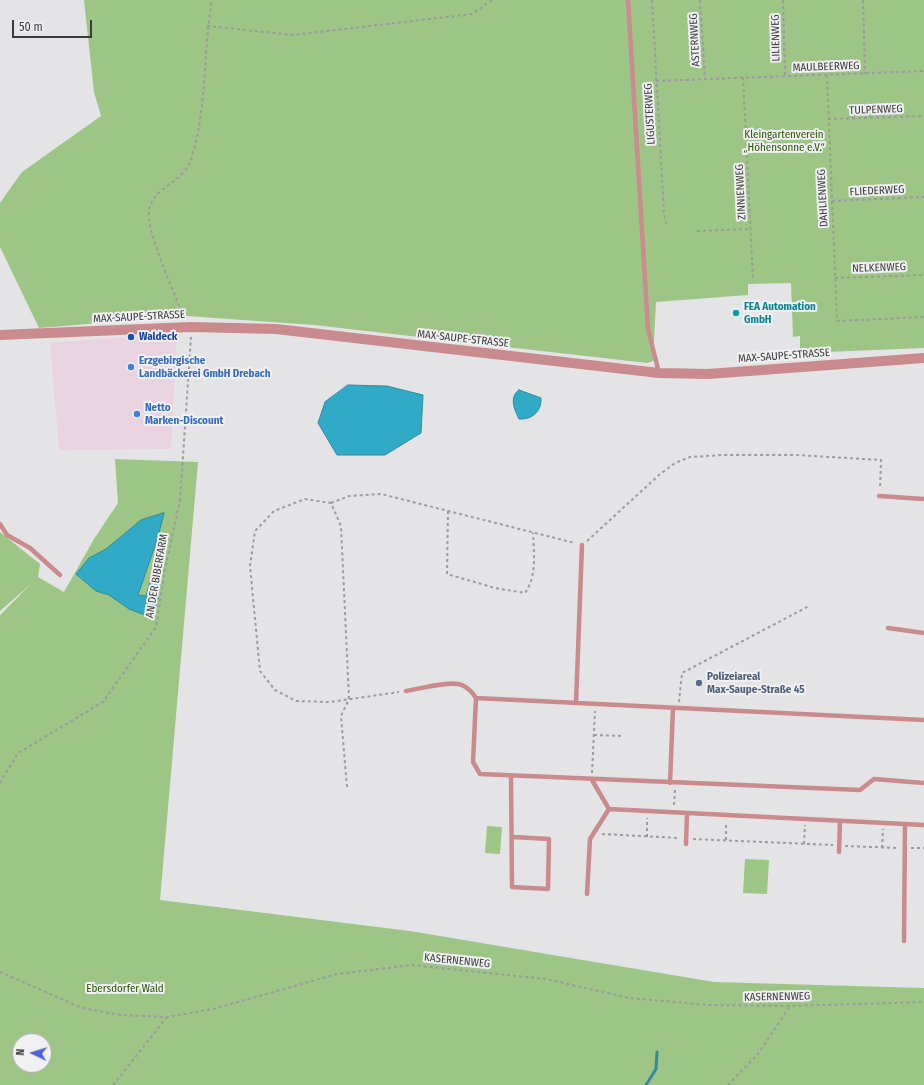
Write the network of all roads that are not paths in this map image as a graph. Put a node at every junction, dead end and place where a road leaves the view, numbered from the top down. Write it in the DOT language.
graph roads {
  1 [pos="628,0"];
  2 [pos="0,335"];
  3 [pos="924,358"];
  4 [pos="659,373"];
  5 [pos="879,496"];
  6 [pos="924,499"];
  7 [pos="0,524"];
  8 [pos="582,545"];
  9 [pos="60,575"];
  10 [pos="888,628"];
  11 [pos="924,632"];
  12 [pos="406,691"];
  13 [pos="476,698"];
  14 [pos="576,703"];
  15 [pos="673,708"];
  16 [pos="924,720"];
  17 [pos="511,776"];
  18 [pos="592,780"];
  19 [pos="670,783"];
  20 [pos="924,783"];
  21 [pos="609,809"];
  22 [pos="687,814"];
  23 [pos="840,821"];
  24 [pos="905,824"];
  25 [pos="924,826"];
  26 [pos="513,837"];
  27 [pos="686,844"];
  28 [pos="839,852"];
  29 [pos="587,894"];
  30 [pos="904,941"];
  1 -- 4 [label="lane"];
  2 -- 4 [label="street, MAX-SAUPE-STRASSE"];
  3 -- 4 [label="street, MAX-SAUPE-STRASSE"];
  5 -- 6 [label="lane"];
  7 -- 9 [label="lane"];
  8 -- 14 [label="lane"];
  10 -- 11 [label="lane"];
  12 -- 13 [label="lane"];
  13 -- 14 [label="lane"];
  13 -- 17 [label="lane"];
  14 -- 15 [label="lane"];
  15 -- 16 [label="lane"];
  15 -- 19 [label="lane"];
  17 -- 18 [label="lane"];
  17 -- 26 [label="lane"];
  18 -- 19 [label="lane"];
  18 -- 21 [label="lane"];
  19 -- 20 [label="lane"];
  21 -- 22 [label="lane"];
  21 -- 29 [label="lane"];
  22 -- 23 [label="lane"];
  22 -- 27 [label="lane"];
  23 -- 24 [label="lane"];
  23 -- 28 [label="lane"];
  24 -- 25 [label="lane"];
  24 -- 30 [label="lane"];
  26 -- 26 [label="lane"];
}
